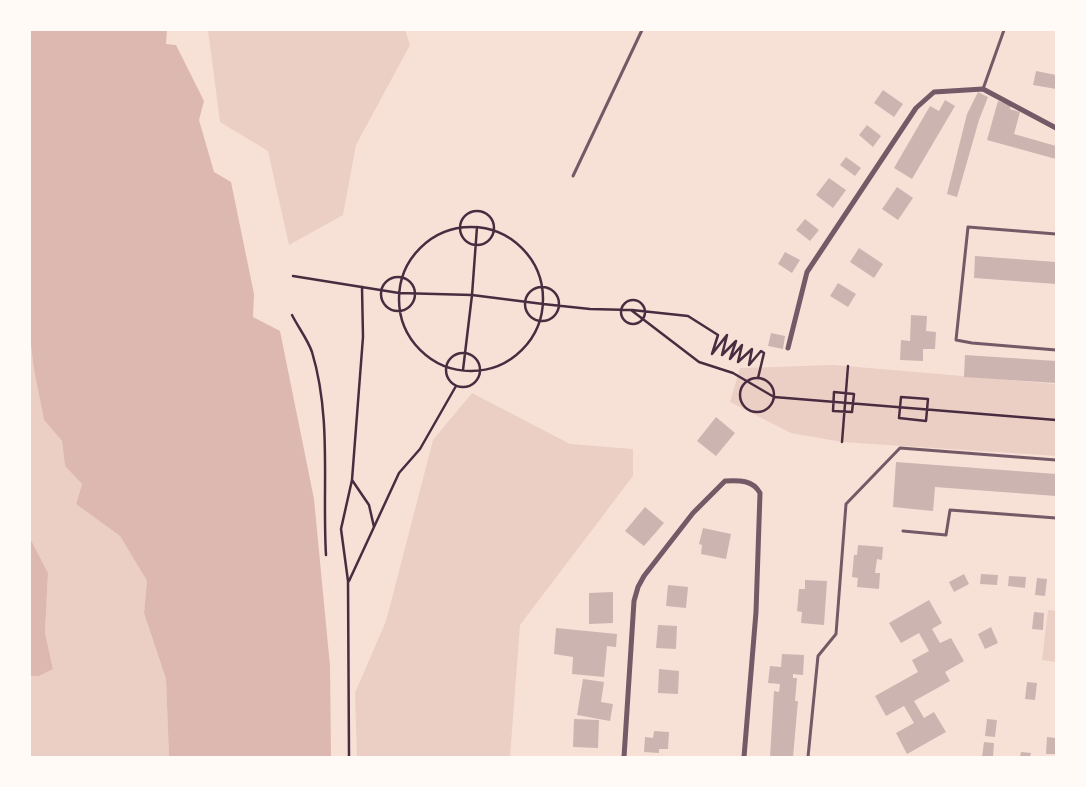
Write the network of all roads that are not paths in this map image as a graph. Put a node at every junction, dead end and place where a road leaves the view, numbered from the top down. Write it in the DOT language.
graph roads {
  1 [pos="642,30"];
  2 [pos="1004,30"];
  3 [pos="983,88"];
  4 [pos="1056,128"];
  5 [pos="573,176"];
  6 [pos="1056,234"];
  7 [pos="788,348"];
  8 [pos="1056,350"];
  9 [pos="1056,460"];
  10 [pos="1056,518"];
  11 [pos="903,532"];
  12 [pos="624,757"];
  13 [pos="744,757"];
  14 [pos="808,757"];
  1 -- 5 [label="lane"];
  2 -- 3 [label="lane"];
  3 -- 4 [label="street"];
  3 -- 7 [label="street"];
  6 -- 8 [label="lane"];
  9 -- 14 [label="lane"];
  10 -- 11 [label="lane"];
  12 -- 13 [label="street"];
}
